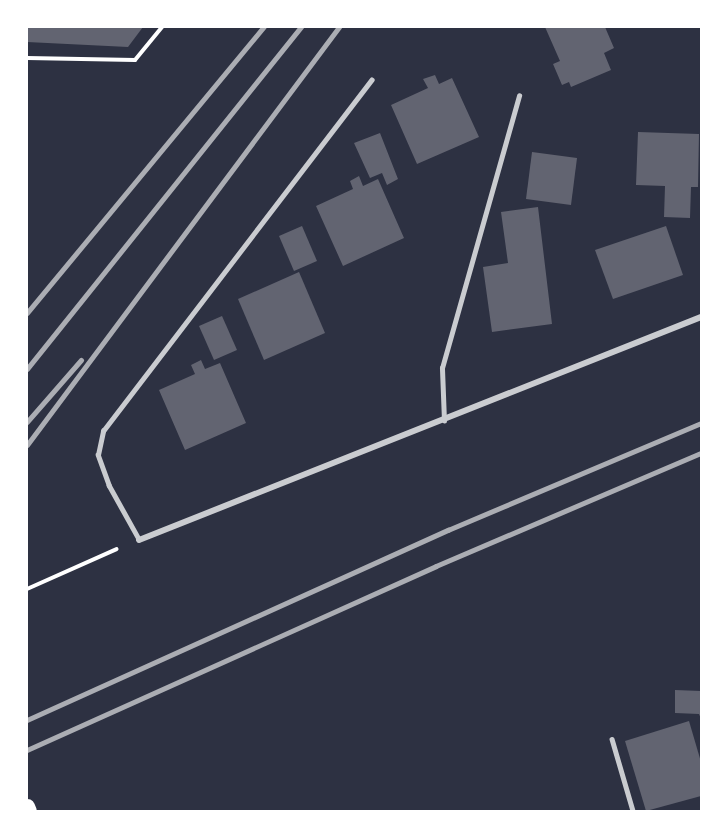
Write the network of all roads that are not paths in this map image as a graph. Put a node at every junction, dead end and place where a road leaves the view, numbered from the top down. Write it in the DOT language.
graph roads {
  1 [pos="371,80"];
  2 [pos="519,96"];
  3 [pos="701,317"];
  4 [pos="444,421"];
  5 [pos="139,540"];
  6 [pos="612,739"];
  7 [pos="27,806"];
  8 [pos="29,811"];
  9 [pos="633,811"];
  1 -- 5 [label="lane"];
  2 -- 4 [label="lane"];
  3 -- 4 [label="street"];
  4 -- 5 [label="street"];
  6 -- 9 [label="lane"];
  7 -- 8 [label="main road"];
}
